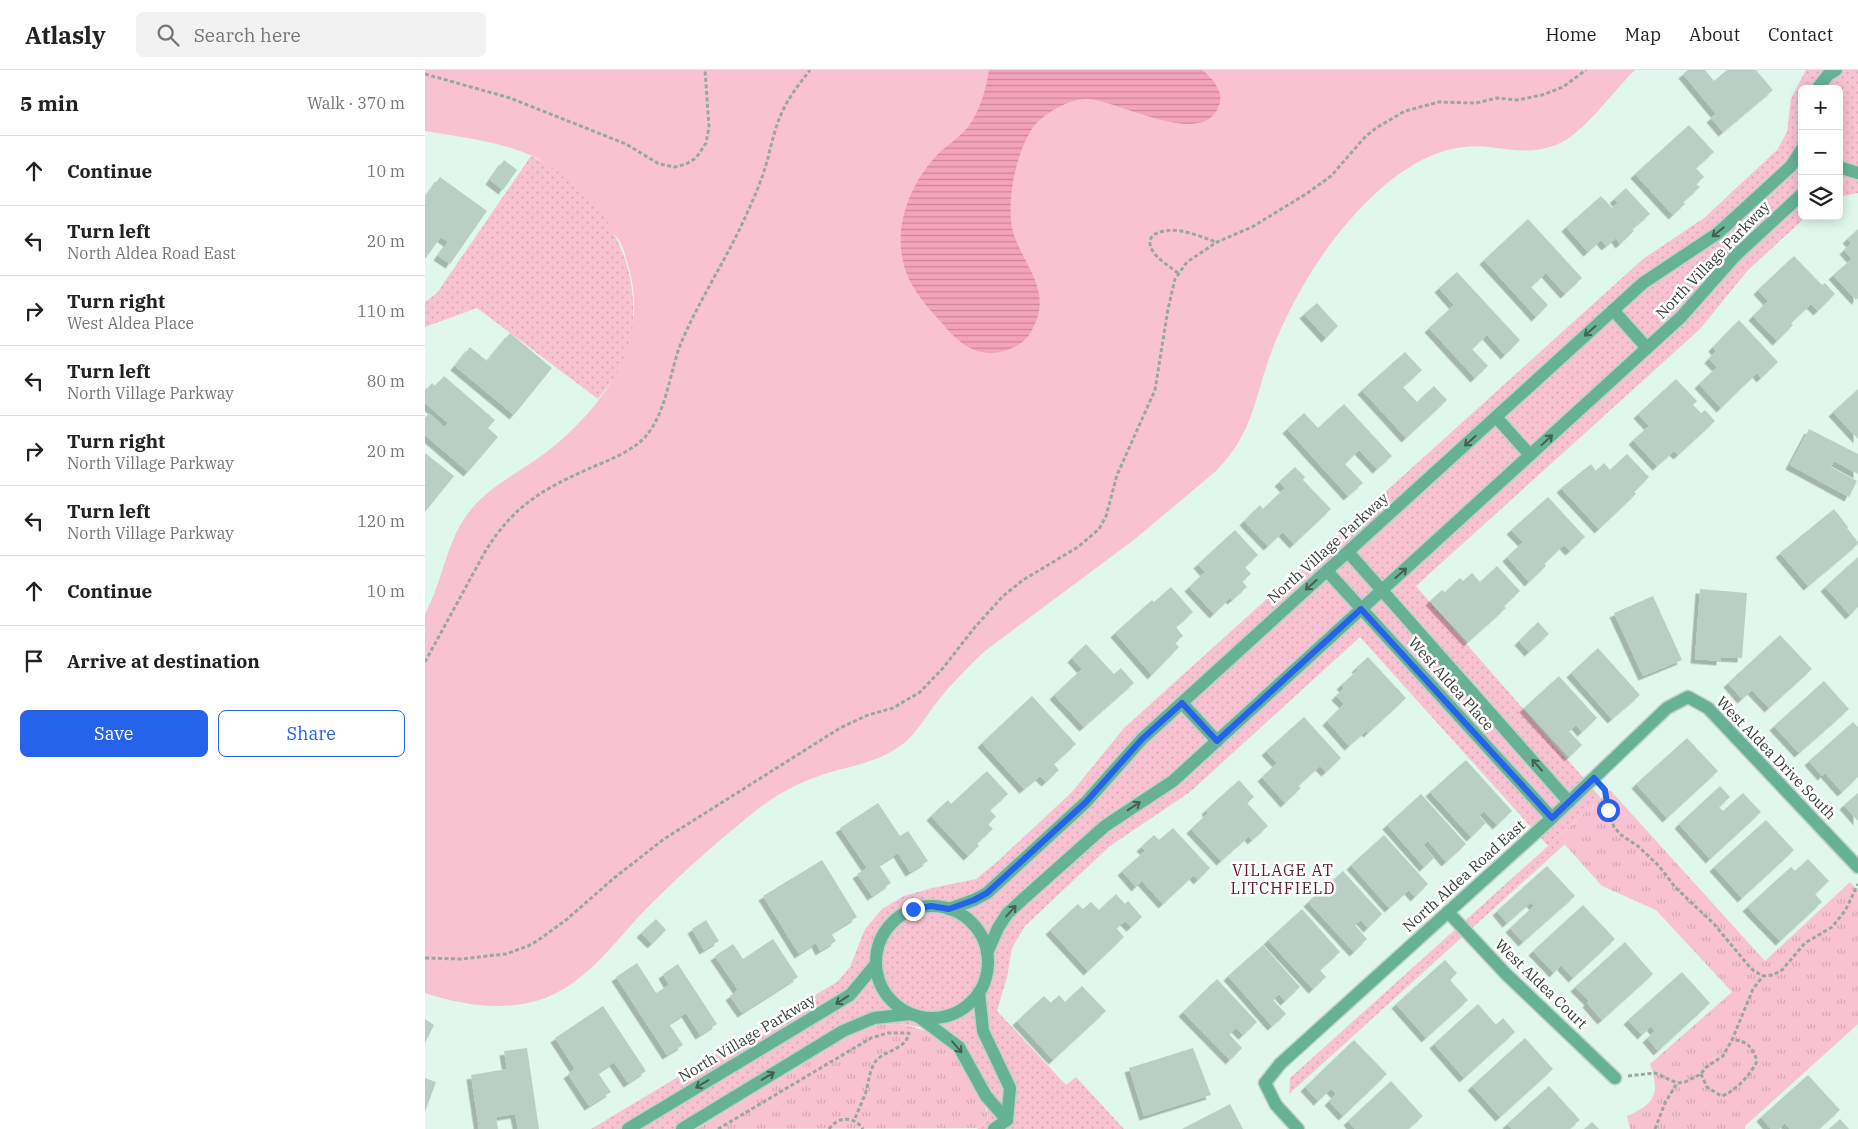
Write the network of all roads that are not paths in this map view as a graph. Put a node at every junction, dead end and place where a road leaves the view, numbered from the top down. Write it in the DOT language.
graph roads {
  1 [pos="1836,70"];
  2 [pos="1820,85"];
  3 [pos="1798,155"];
  4 [pos="1843,168"];
  5 [pos="1856,173"];
  6 [pos="1843,175"];
  7 [pos="1798,198"];
  8 [pos="1613,310"];
  9 [pos="1647,348"];
  10 [pos="1496,417"];
  11 [pos="1530,456"];
  12 [pos="1348,552"];
  13 [pos="1327,571"];
  14 [pos="1382,590"];
  15 [pos="1361,609"];
  16 [pos="1688,697"];
  17 [pos="1182,703"];
  18 [pos="1217,741"];
  19 [pos="1569,802"];
  20 [pos="1552,818"];
  21 [pos="1858,866"];
  22 [pos="949,909"];
  23 [pos="1448,912"];
  24 [pos="987,953"];
  25 [pos="875,966"];
  26 [pos="979,992"];
  27 [pos="914,1016"];
  28 [pos="1615,1078"];
  29 [pos="1007,1120"];
  30 [pos="628,1129"];
  31 [pos="682,1129"];
  32 [pos="994,1129"];
  33 [pos="1298,1129"];
  1 -- 2 [label="street"];
  3 -- 8 [label="street, North Village Parkway, one-way"];
  4 -- 5 [label="street"];
  5 -- 6 [label="street"];
  7 -- 9 [label="street, North Village Parkway"];
  8 -- 9 [label="street"];
  8 -- 10 [label="street, North Village Parkway, one-way"];
  11 -- 9 [label="street, North Village Parkway, one-way"];
  10 -- 11 [label="street"];
  10 -- 12 [label="street, North Village Parkway, one-way"];
  14 -- 11 [label="street, North Village Parkway, one-way"];
  12 -- 13 [label="street, North Village Parkway"];
  12 -- 14 [label="street, West Aldea Place"];
  13 -- 15 [label="street, West Aldea Place"];
  13 -- 17 [label="street, North Village Parkway, one-way"];
  14 -- 15 [label="street, North Village Parkway"];
  19 -- 14 [label="street, West Aldea Place, one-way"];
  15 -- 18 [label="street, North Village Parkway"];
  15 -- 20 [label="street, West Aldea Place"];
  16 -- 19 [label="street, North Aldea Road East"];
  16 -- 21 [label="street, West Aldea Drive South"];
  17 -- 18 [label="street"];
  17 -- 22 [label="street, North Village Parkway"];
  24 -- 18 [label="street, North Village Parkway, one-way"];
  19 -- 20 [label="street, North Aldea Road East"];
  20 -- 23 [label="street, North Aldea Road East"];
  22 -- 24 [label="street"];
  22 -- 25 [label="street"];
  23 -- 28 [label="street, West Aldea Court"];
  23 -- 33 [label="street, North Aldea Road East"];
  24 -- 26 [label="street"];
  25 -- 27 [label="street"];
  25 -- 30 [label="street, North Village Parkway, one-way"];
  26 -- 27 [label="street"];
  26 -- 29 [label="street"];
  27 -- 29 [label="street, one-way"];
  31 -- 27 [label="street, one-way"];
  29 -- 32 [label="street"];
}
